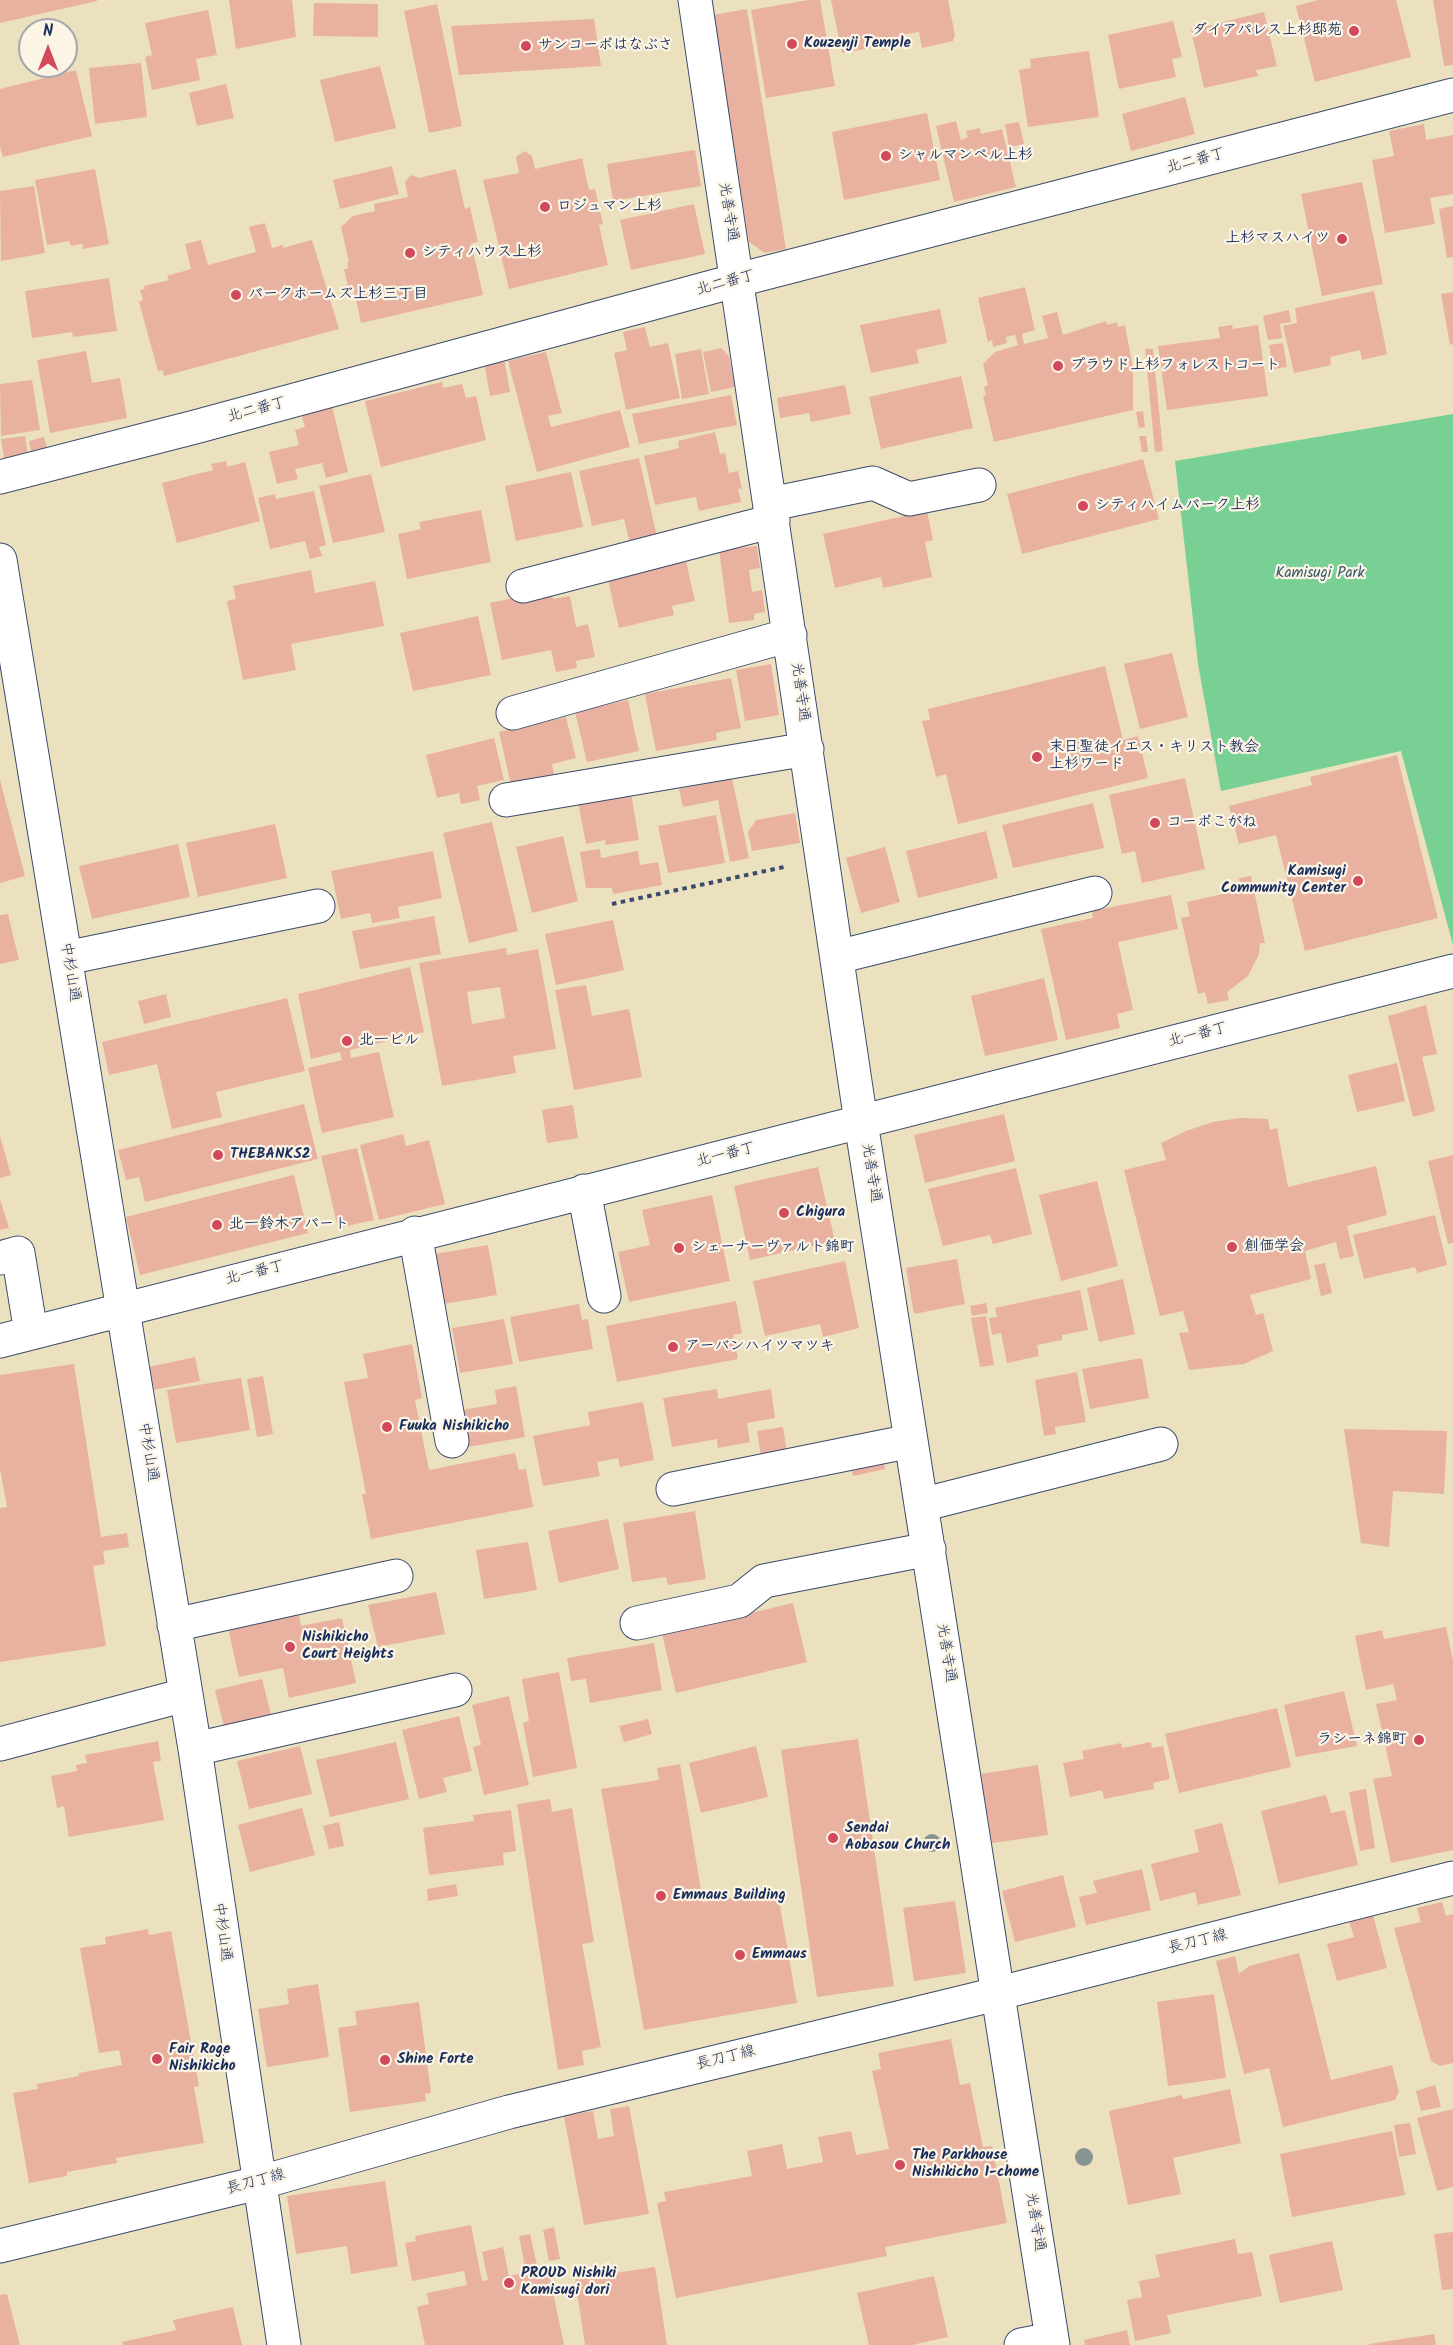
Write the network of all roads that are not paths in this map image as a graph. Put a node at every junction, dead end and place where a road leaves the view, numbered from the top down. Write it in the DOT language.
graph roads {
  1 [pos="695,0"];
  2 [pos="1453,95"];
  3 [pos="738,280"];
  4 [pos="0,477"];
  5 [pos="978,485"];
  6 [pos="772,513"];
  7 [pos="0,560"];
  8 [pos="523,586"];
  9 [pos="790,635"];
  10 [pos="513,713"];
  11 [pos="807,749"];
  12 [pos="506,800"];
  13 [pos="1095,893"];
  14 [pos="318,906"];
  15 [pos="837,957"];
  16 [pos="66,958"];
  17 [pos="1453,971"];
  18 [pos="861,1122"];
  19 [pos="584,1191"];
  20 [pos="415,1233"];
  21 [pos="0,1258"];
  22 [pos="604,1296"];
  23 [pos="124,1308"];
  24 [pos="15,1337"];
  25 [pos="452,1441"];
  26 [pos="911,1441"];
  27 [pos="1161,1444"];
  28 [pos="673,1489"];
  29 [pos="921,1504"];
  30 [pos="929,1549"];
  31 [pos="396,1576"];
  32 [pos="637,1623"];
  33 [pos="174,1625"];
  34 [pos="455,1690"];
  35 [pos="185,1695"];
  36 [pos="0,1744"];
  37 [pos="195,1749"];
  38 [pos="1453,1878"];
  39 [pos="999,1993"];
  40 [pos="258,2183"];
  41 [pos="0,2246"];
  42 [pos="1042,2343"];
  43 [pos="284,2345"];
  1 -- 3 [label="street, 光善寺通"];
  2 -- 3 [label="street, 北二番丁"];
  3 -- 4 [label="street, 北二番丁"];
  3 -- 6 [label="street, 光善寺通"];
  5 -- 6 [label="street"];
  6 -- 8 [label="street"];
  6 -- 9 [label="street, 光善寺通"];
  7 -- 16 [label="street, 中杉山通"];
  9 -- 10 [label="street"];
  9 -- 11 [label="street, 光善寺通"];
  11 -- 12 [label="street"];
  11 -- 15 [label="street, 光善寺通"];
  13 -- 15 [label="street"];
  14 -- 16 [label="street"];
  15 -- 18 [label="street, 光善寺通"];
  16 -- 23 [label="street, 中杉山通"];
  17 -- 18 [label="street, 北一番丁"];
  18 -- 19 [label="street, 北一番丁"];
  18 -- 26 [label="street, 光善寺通"];
  19 -- 20 [label="street, 北一番丁"];
  19 -- 22 [label="street"];
  20 -- 23 [label="street, 北一番丁"];
  20 -- 25 [label="street"];
  21 -- 24 [label="street"];
  23 -- 24 [label="street, 北一番丁"];
  23 -- 33 [label="street, 中杉山通"];
  26 -- 28 [label="street"];
  26 -- 29 [label="street, 光善寺通"];
  27 -- 29 [label="street"];
  29 -- 30 [label="street, 光善寺通"];
  30 -- 32 [label="street"];
  30 -- 39 [label="street, 光善寺通"];
  31 -- 33 [label="street"];
  33 -- 35 [label="street, 中杉山通"];
  34 -- 37 [label="street"];
  35 -- 36 [label="street"];
  35 -- 37 [label="street, 中杉山通"];
  37 -- 40 [label="street, 中杉山通"];
  38 -- 39 [label="street, 長刀丁線"];
  39 -- 40 [label="street, 長刀丁線"];
  39 -- 42 [label="street, 光善寺通"];
  40 -- 41 [label="street, 長刀丁線"];
  40 -- 43 [label="street, 中杉山通"];
}
